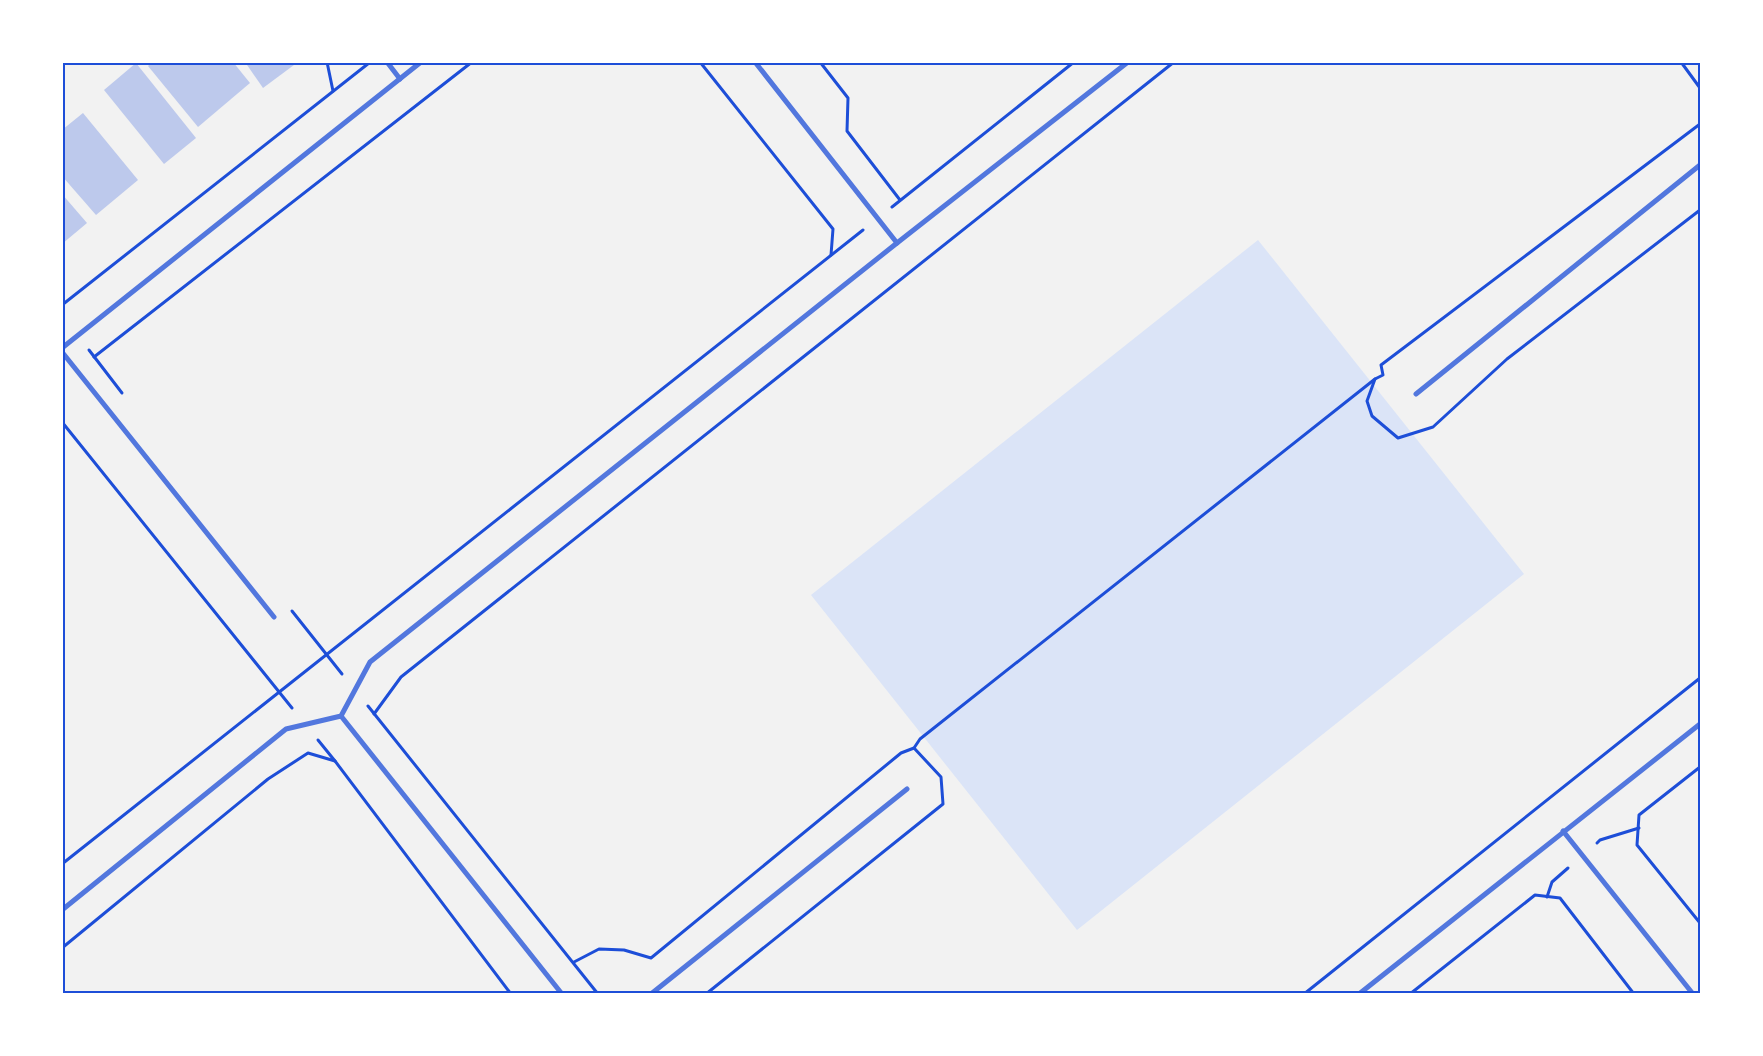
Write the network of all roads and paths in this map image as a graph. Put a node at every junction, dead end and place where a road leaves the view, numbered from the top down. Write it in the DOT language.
graph roads {
  1 [pos="328,62"];
  2 [pos="369,62"];
  3 [pos="387,62"];
  4 [pos="420,62"];
  5 [pos="472,62"];
  6 [pos="700,62"];
  7 [pos="755,62"];
  8 [pos="820,62"];
  9 [pos="1074,62"];
  10 [pos="1128,62"];
  11 [pos="1174,62"];
  12 [pos="1681,62"];
  13 [pos="400,79"];
  14 [pos="1700,88"];
  15 [pos="334,91"];
  16 [pos="1700,124"];
  17 [pos="1700,165"];
  18 [pos="900,200"];
  19 [pos="1700,210"];
  20 [pos="877,218"];
  21 [pos="897,243"];
  22 [pos="831,255"];
  23 [pos="62,305"];
  24 [pos="62,348"];
  25 [pos="62,352"];
  26 [pos="94,357"];
  27 [pos="1375,378"];
  28 [pos="1416,394"];
  29 [pos="62,422"];
  30 [pos="274,617"];
  31 [pos="326,655"];
  32 [pos="1700,678"];
  33 [pos="355,690"];
  34 [pos="279,692"];
  35 [pos="374,714"];
  36 [pos="342,716"];
  37 [pos="305,724"];
  38 [pos="1700,724"];
  39 [pos="914,748"];
  40 [pos="335,761"];
  41 [pos="1700,766"];
  42 [pos="907,789"];
  43 [pos="1563,831"];
  44 [pos="62,864"];
  45 [pos="62,910"];
  46 [pos="1700,923"];
  47 [pos="62,948"];
  48 [pos="574,962"];
  49 [pos="511,994"];
  50 [pos="562,994"];
  51 [pos="598,994"];
  52 [pos="651,994"];
  53 [pos="706,994"];
  54 [pos="1304,994"];
  55 [pos="1359,994"];
  56 [pos="1410,994"];
  57 [pos="1634,994"];
  58 [pos="1693,994"];
  1 -- 15 [label="path"];
  2 -- 15 [label="path"];
  3 -- 13 [label="street"];
  4 -- 13 [label="street"];
  5 -- 26 [label="path"];
  6 -- 22 [label="path"];
  7 -- 20 [label="street"];
  8 -- 18 [label="path"];
  9 -- 18 [label="path"];
  10 -- 21 [label="street"];
  11 -- 35 [label="path"];
  12 -- 14 [label="path"];
  13 -- 24 [label="street"];
  15 -- 23 [label="path"];
  16 -- 27 [label="path"];
  17 -- 28 [label="street"];
  18 -- 20 [label="path"];
  19 -- 27 [label="path"];
  20 -- 21 [label="street"];
  20 -- 22 [label="path"];
  21 -- 33 [label="street"];
  22 -- 31 [label="path"];
  25 -- 30 [label="street"];
  27 -- 39 [label="path"];
  29 -- 34 [label="path"];
  31 -- 33 [label="path"];
  31 -- 34 [label="path"];
  32 -- 54 [label="path"];
  33 -- 35 [label="path"];
  33 -- 36 [label="street"];
  34 -- 37 [label="path"];
  34 -- 44 [label="path"];
  35 -- 48 [label="path"];
  36 -- 37 [label="street"];
  36 -- 50 [label="street"];
  37 -- 40 [label="path"];
  37 -- 45 [label="street"];
  38 -- 43 [label="street"];
  39 -- 48 [label="path"];
  39 -- 53 [label="path"];
  40 -- 47 [label="path"];
  40 -- 49 [label="path"];
  41 -- 46 [label="path"];
  42 -- 52 [label="street"];
  43 -- 55 [label="street"];
  43 -- 58 [label="street"];
  48 -- 51 [label="path"];
  56 -- 57 [label="path"];
}
